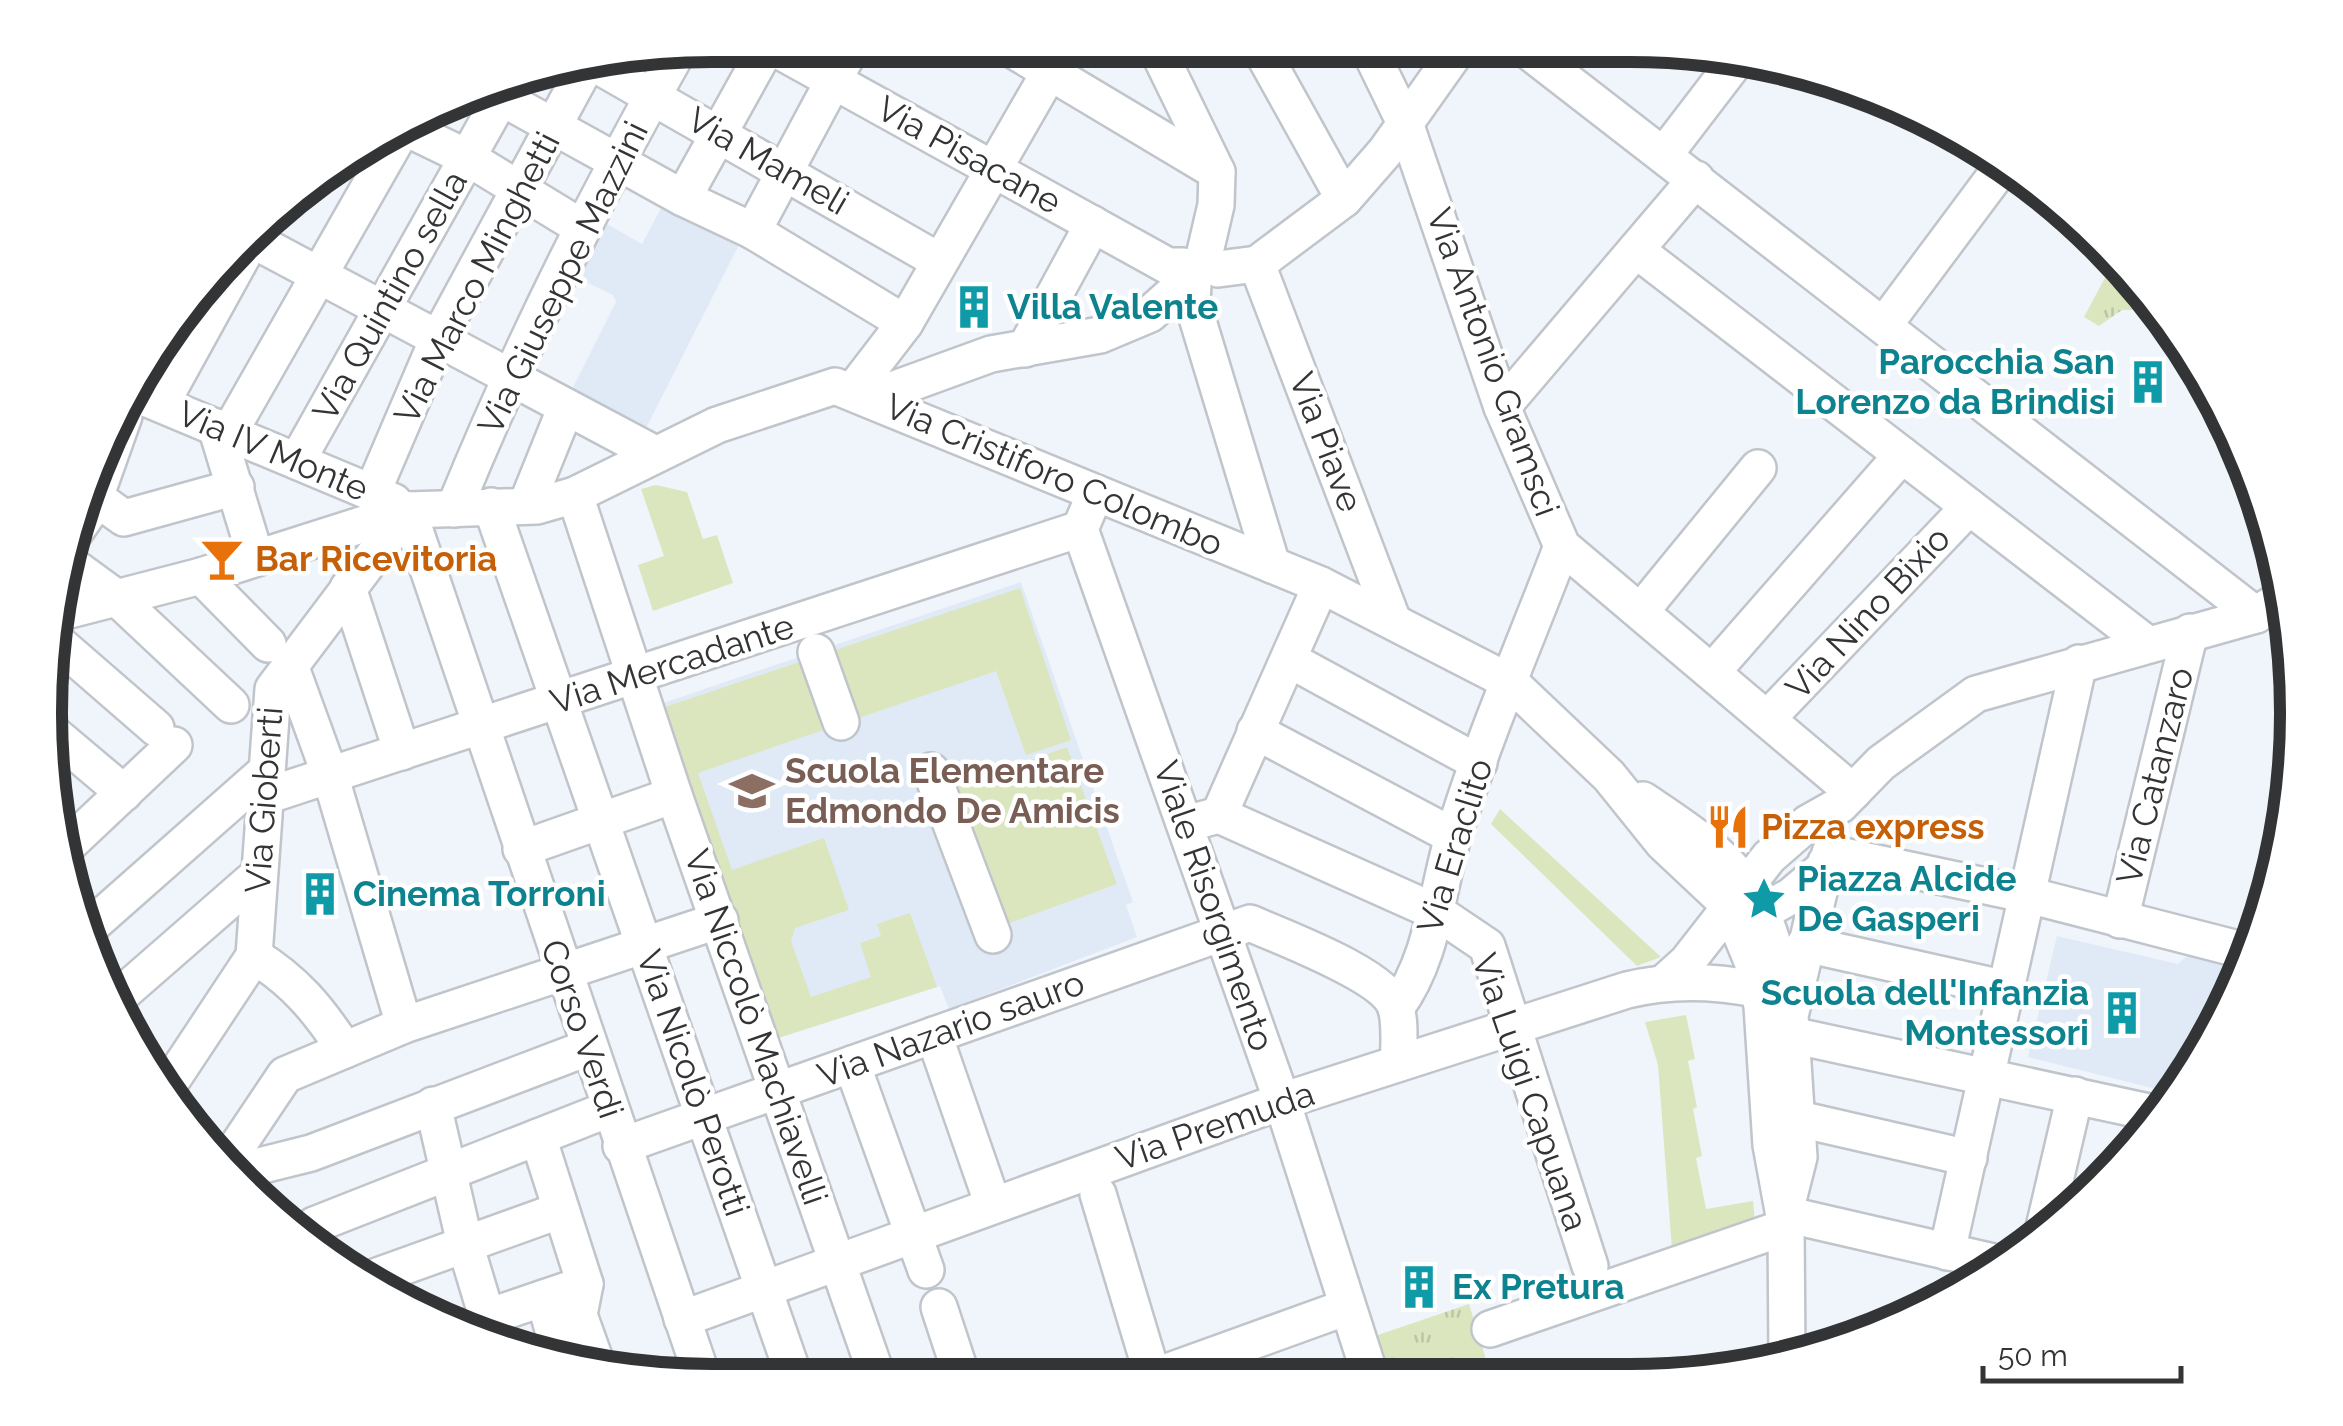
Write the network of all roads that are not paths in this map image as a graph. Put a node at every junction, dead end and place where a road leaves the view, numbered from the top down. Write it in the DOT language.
graph roads {
  1 [pos="758,62"];
  2 [pos="799,62"];
  3 [pos="844,62"];
  4 [pos="1056,62"];
  5 [pos="1062,62"];
  6 [pos="1163,62"];
  7 [pos="1268,62"];
  8 [pos="1375,62"];
  9 [pos="1449,62"];
  10 [pos="1544,62"];
  11 [pos="671,64"];
  12 [pos="1730,70"];
  13 [pos="608,71"];
  14 [pos="580,76"];
  15 [pos="834,81"];
  16 [pos="510,95"];
  17 [pos="653,96"];
  18 [pos="493,101"];
  19 [pos="555,124"];
  20 [pos="1405,124"];
  21 [pos="719,132"];
  22 [pos="419,133"];
  23 [pos="392,148"];
  24 [pos="1664,155"];
  25 [pos="468,158"];
  26 [pos="620,161"];
  27 [pos="993,166"];
  28 [pos="785,170"];
  29 [pos="1217,172"];
  30 [pos="1996,175"];
  31 [pos="1696,179"];
  32 [pos="520,188"];
  33 [pos="683,198"];
  34 [pos="1344,199"];
  35 [pos="1093,224"];
  36 [pos="580,227"];
  37 [pos="753,231"];
  38 [pos="263,244"];
  39 [pos="1636,250"];
  40 [pos="939,261"];
  41 [pos="1257,264"];
  42 [pos="1192,270"];
  43 [pos="322,276"];
  44 [pos="217,292"];
  45 [pos="384,309"];
  46 [pos="906,323"];
  47 [pos="1884,324"];
  48 [pos="438,339"];
  49 [pos="1025,349"];
  50 [pos="508,376"];
  51 [pos="852,392"];
  52 [pos="149,399"];
  53 [pos="566,406"];
  54 [pos="1502,406"];
  55 [pos="222,430"];
  56 [pos="656,454"];
  57 [pos="1902,456"];
  58 [pos="297,461"];
  59 [pos="1758,468"];
  60 [pos="236,487"];
  61 [pos="372,493"];
  62 [pos="1096,494"];
  63 [pos="576,495"];
  64 [pos="99,500"];
  65 [pos="509,506"];
  66 [pos="1969,507"];
  67 [pos="454,508"];
  68 [pos="408,510"];
  69 [pos="1080,529"];
  70 [pos="1562,546"];
  71 [pos="256,558"];
  72 [pos="1272,565"];
  73 [pos="79,570"];
  74 [pos="202,576"];
  75 [pos="1321,585"];
  76 [pos="348,588"];
  77 [pos="118,599"];
  78 [pos="2271,606"];
  79 [pos="71,610"];
  80 [pos="1641,611"];
  81 [pos="1394,622"];
  82 [pos="2190,632"];
  83 [pos="2146,644"];
  84 [pos="66,651"];
  85 [pos="816,652"];
  86 [pos="279,654"];
  87 [pos="1290,660"];
  88 [pos="2078,663"];
  89 [pos="1712,672"];
  90 [pos="635,677"];
  91 [pos="1510,682"];
  92 [pos="560,700"];
  93 [pos="231,705"];
  94 [pos="1768,720"];
  95 [pos="841,722"];
  96 [pos="480,727"];
  97 [pos="1255,731"];
  98 [pos="63,742"];
  99 [pos="402,752"];
  100 [pos="1480,764"];
  101 [pos="931,771"];
  102 [pos="330,775"];
  103 [pos="264,785"];
  104 [pos="124,793"];
  105 [pos="674,795"];
  106 [pos="1847,798"];
  107 [pos="1202,819"];
  108 [pos="602,821"];
  109 [pos="74,836"];
  110 [pos="1453,836"];
  111 [pos="521,849"];
  112 [pos="1827,860"];
  113 [pos="258,875"];
  114 [pos="2028,895"];
  115 [pos="1745,901"];
  116 [pos="1438,913"];
  117 [pos="720,920"];
  118 [pos="2120,920"];
  119 [pos="97,922"];
  120 [pos="1224,932"];
  121 [pos="993,935"];
  122 [pos="1805,944"];
  123 [pos="646,946"];
  124 [pos="2236,949"];
  125 [pos="254,956"];
  126 [pos="563,976"];
  127 [pos="1666,981"];
  128 [pos="2008,990"];
  129 [pos="125,991"];
  130 [pos="1396,1008"];
  131 [pos="1778,1012"];
  132 [pos="404,1025"];
  133 [pos="1512,1027"];
  134 [pos="934,1035"];
  135 [pos="587,1048"];
  136 [pos="345,1050"];
  137 [pos="1400,1063"];
  138 [pos="852,1064"];
  139 [pos="1989,1076"];
  140 [pos="174,1077"];
  141 [pos="777,1091"];
  142 [pos="2075,1095"];
  143 [pos="1282,1101"];
  144 [pos="433,1105"];
  145 [pos="609,1109"];
  146 [pos="2145,1111"];
  147 [pos="705,1118"];
  148 [pos="1800,1119"];
  149 [pos="538,1137"];
  150 [pos="621,1146"];
  151 [pos="233,1152"];
  152 [pos="1969,1158"];
  153 [pos="249,1169"];
  154 [pos="449,1172"];
  155 [pos="1098,1194"];
  156 [pos="993,1205"];
  157 [pos="561,1210"];
  158 [pos="2048,1211"];
  159 [pos="1785,1221"];
  160 [pos="322,1232"];
  161 [pos="913,1235"];
  162 [pos="465,1244"];
  163 [pos="1947,1252"];
  164 [pos="1982,1260"];
  165 [pos="840,1262"];
  166 [pos="1590,1266"];
  167 [pos="926,1270"];
  168 [pos="384,1274"];
  169 [pos="584,1284"];
  170 [pos="764,1289"];
  171 [pos="544,1298"];
  172 [pos="939,1307"];
  173 [pos="1348,1307"];
  174 [pos="682,1319"];
  175 [pos="490,1324"];
  176 [pos="495,1326"];
  177 [pos="1490,1329"];
  178 [pos="557,1344"];
  179 [pos="1787,1344"];
  180 [pos="592,1352"];
  181 [pos="698,1363"];
  182 [pos="790,1364"];
  183 [pos="874,1364"];
  184 [pos="958,1364"];
  185 [pos="1149,1364"];
  186 [pos="1191,1364"];
  187 [pos="1366,1364"];
  1 -- 21 [label="street"];
  2 -- 15 [label="street, Via Pisacane"];
  3 -- 15 [label="street"];
  4 -- 27 [label="street"];
  5 -- 29 [label="street"];
  6 -- 29 [label="street"];
  7 -- 34 [label="street"];
  8 -- 20 [label="street, Via Antonio Gramsci"];
  9 -- 20 [label="street"];
  10 -- 24 [label="street"];
  11 -- 17 [label="street, Via Giuseppe Mazzini"];
  12 -- 24 [label="street"];
  13 -- 17 [label="street, Via Mameli"];
  14 -- 19 [label="street, Via Marco Minghetti"];
  15 -- 27 [label="street, Via Pisacane"];
  15 -- 28 [label="street"];
  16 -- 19 [label="street"];
  17 -- 21 [label="street, Via Mameli"];
  17 -- 26 [label="street, Via Giuseppe Mazzini"];
  18 -- 25 [label="street, Via Quintino sella"];
  19 -- 26 [label="street"];
  19 -- 32 [label="street, Via Marco Minghetti"];
  20 -- 34 [label="street"];
  20 -- 54 [label="street, Via Antonio Gramsci"];
  21 -- 28 [label="street, Via Mameli"];
  21 -- 33 [label="street"];
  22 -- 25 [label="street"];
  23 -- 43 [label="street"];
  24 -- 31 [label="street"];
  25 -- 32 [label="street"];
  25 -- 45 [label="street, Via Quintino sella"];
  26 -- 33 [label="street"];
  26 -- 36 [label="street, Via Giuseppe Mazzini"];
  27 -- 35 [label="street, Via Pisacane"];
  27 -- 40 [label="street"];
  28 -- 37 [label="street"];
  28 -- 40 [label="street, Via Mameli"];
  29 -- 42 [label="street"];
  30 -- 47 [label="street"];
  31 -- 39 [label="street"];
  31 -- 47 [label="street"];
  32 -- 36 [label="street"];
  32 -- 48 [label="street, Via Marco Minghetti"];
  33 -- 37 [label="street"];
  34 -- 41 [label="street"];
  35 -- 42 [label="street, Via Pisacane"];
  35 -- 49 [label="street"];
  36 -- 50 [label="street, Via Giuseppe Mazzini"];
  37 -- 46 [label="street"];
  38 -- 43 [label="street"];
  39 -- 54 [label="street"];
  39 -- 57 [label="street"];
  40 -- 46 [label="street"];
  41 -- 42 [label="street"];
  41 -- 81 [label="street, Via Piave"];
  42 -- 49 [label="street"];
  42 -- 72 [label="street"];
  43 -- 45 [label="street"];
  43 -- 55 [label="street"];
  44 -- 52 [label="street"];
  45 -- 48 [label="street"];
  45 -- 58 [label="street, Via Quintino sella"];
  46 -- 51 [label="street"];
  47 -- 78 [label="street"];
  48 -- 50 [label="street"];
  48 -- 61 [label="street, Via Marco Minghetti"];
  49 -- 51 [label="street"];
  50 -- 53 [label="street"];
  50 -- 67 [label="street, Via Giuseppe Mazzini"];
  51 -- 56 [label="street"];
  51 -- 62 [label="street, Via Cristiforo Colombo"];
  52 -- 55 [label="street, Via IV Monte"];
  53 -- 56 [label="street"];
  53 -- 65 [label="street"];
  54 -- 70 [label="street, Via Antonio Gramsci"];
  55 -- 58 [label="street, Via IV Monte"];
  55 -- 60 [label="street"];
  56 -- 63 [label="street"];
  57 -- 66 [label="street"];
  57 -- 89 [label="street"];
  58 -- 61 [label="street, Via IV Monte"];
  59 -- 80 [label="street"];
  60 -- 64 [label="street"];
  60 -- 71 [label="street"];
  61 -- 68 [label="street, Via IV Monte"];
  62 -- 69 [label="street"];
  62 -- 72 [label="street, Via Cristiforo Colombo"];
  63 -- 65 [label="street"];
  63 -- 90 [label="street, Via Niccolò Machiavelli"];
  65 -- 67 [label="street"];
  65 -- 92 [label="street, Via Nicolò Perotti"];
  66 -- 83 [label="street"];
  66 -- 94 [label="street, Via Nino Bixio"];
  67 -- 68 [label="street"];
  68 -- 71 [label="street"];
  68 -- 76 [label="street, Via Gioberti"];
  68 -- 96 [label="street, Corso Verdi"];
  69 -- 90 [label="street, Via Mercadante"];
  69 -- 107 [label="street, Viale Risorgimento"];
  70 -- 80 [label="street, Via Antonio Gramsci"];
  70 -- 91 [label="street, Via Eraclito"];
  71 -- 74 [label="street"];
  72 -- 75 [label="street, Via Cristiforo Colombo"];
  73 -- 77 [label="street"];
  74 -- 77 [label="street"];
  74 -- 86 [label="street"];
  75 -- 81 [label="street, Via Cristiforo Colombo"];
  75 -- 87 [label="street"];
  76 -- 86 [label="street, Via Gioberti"];
  76 -- 99 [label="street"];
  77 -- 79 [label="street"];
  77 -- 93 [label="street"];
  78 -- 82 [label="street"];
  80 -- 89 [label="street, Via Antonio Gramsci"];
  81 -- 91 [label="street, Via Cristiforo Colombo"];
  82 -- 83 [label="street"];
  82 -- 118 [label="street, Via Catanzaro"];
  83 -- 88 [label="street"];
  84 -- 104 [label="street"];
  85 -- 95 [label="street"];
  86 -- 102 [label="street"];
  86 -- 103 [label="street, Via Gioberti"];
  87 -- 97 [label="street"];
  87 -- 100 [label="street"];
  88 -- 106 [label="street"];
  88 -- 114 [label="street"];
  89 -- 94 [label="street, Via Antonio Gramsci"];
  90 -- 92 [label="street, Via Mercadante"];
  90 -- 105 [label="street, Via Niccolò Machiavelli"];
  91 -- 100 [label="street, Via Eraclito"];
  91 -- 115 [label="street, Via Cristiforo Colombo"];
  92 -- 96 [label="street, Via Mercadante"];
  92 -- 108 [label="street, Via Nicolò Perotti"];
  94 -- 106 [label="street, Via Antonio Gramsci"];
  96 -- 99 [label="street, Via Mercadante"];
  96 -- 111 [label="street, Corso Verdi"];
  97 -- 107 [label="street"];
  97 -- 110 [label="street"];
  98 -- 104 [label="street"];
  99 -- 102 [label="street, Via Mercadante"];
  100 -- 110 [label="street, Via Eraclito"];
  101 -- 121 [label="street"];
  102 -- 103 [label="street, Via Mercadante"];
  102 -- 132 [label="street"];
  103 -- 113 [label="street, Via Gioberti"];
  103 -- 119 [label="street"];
  104 -- 109 [label="street"];
  105 -- 108 [label="street"];
  105 -- 117 [label="street, Via Niccolò Machiavelli"];
  106 -- 112 [label="street"];
  106 -- 115 [label="street"];
  107 -- 116 [label="street, Via Luigi Capuana"];
  107 -- 120 [label="street, Viale Risorgimento"];
  108 -- 111 [label="street"];
  108 -- 123 [label="street, Via Nicolò Perotti"];
  110 -- 116 [label="street, Via Eraclito"];
  111 -- 126 [label="street, Corso Verdi"];
  112 -- 114 [label="street"];
  112 -- 115 [label="street"];
  112 -- 122 [label="street"];
  113 -- 125 [label="street, Via Gioberti"];
  113 -- 129 [label="street"];
  114 -- 118 [label="street"];
  114 -- 128 [label="street"];
  115 -- 127 [label="street"];
  115 -- 131 [label="street"];
  116 -- 130 [label="street, Via Eraclito"];
  116 -- 133 [label="street, Via Luigi Capuana"];
  117 -- 123 [label="street"];
  117 -- 141 [label="street, Via Niccolò Machiavelli"];
  118 -- 124 [label="street"];
  120 -- 130 [label="street"];
  120 -- 134 [label="street, Via Nazario sauro"];
  120 -- 143 [label="street, Viale Risorgimento"];
  122 -- 128 [label="street"];
  122 -- 131 [label="street"];
  123 -- 126 [label="street"];
  123 -- 147 [label="street, Via Nicolò Perotti"];
  125 -- 136 [label="street"];
  125 -- 140 [label="street"];
  126 -- 132 [label="street"];
  126 -- 135 [label="street, Corso Verdi"];
  127 -- 131 [label="street, Via Premuda"];
  127 -- 133 [label="street, Via Premuda"];
  128 -- 139 [label="street"];
  130 -- 137 [label="street"];
  131 -- 139 [label="street, Via Premuda"];
  131 -- 148 [label="street"];
  131 -- 159 [label="street"];
  132 -- 136 [label="street"];
  133 -- 137 [label="street, Via Premuda"];
  133 -- 166 [label="street, Via Luigi Capuana"];
  134 -- 138 [label="street, Via Nazario sauro"];
  134 -- 156 [label="street"];
  135 -- 144 [label="street"];
  135 -- 145 [label="street, Corso Verdi"];
  136 -- 151 [label="street"];
  137 -- 143 [label="street, Via Premuda"];
  138 -- 141 [label="street, Via Nazario sauro"];
  138 -- 161 [label="street"];
  139 -- 142 [label="street, Via Premuda"];
  139 -- 152 [label="street"];
  141 -- 147 [label="street, Via Nazario sauro"];
  141 -- 165 [label="street, Via Niccolò Machiavelli"];
  142 -- 146 [label="street, Via Premuda"];
  142 -- 158 [label="street"];
  143 -- 156 [label="street, Via Premuda"];
  143 -- 173 [label="street, Viale Risorgimento"];
  144 -- 153 [label="street"];
  144 -- 154 [label="street"];
  145 -- 149 [label="street"];
  145 -- 150 [label="street, Corso Verdi"];
  147 -- 150 [label="street, Via Nazario sauro"];
  147 -- 170 [label="street, Via Nicolò Perotti"];
  148 -- 152 [label="street"];
  148 -- 159 [label="street"];
  149 -- 154 [label="street"];
  149 -- 157 [label="street"];
  150 -- 174 [label="street, Corso Verdi"];
  152 -- 163 [label="street"];
  154 -- 160 [label="street"];
  154 -- 162 [label="street"];
  155 -- 185 [label="street"];
  156 -- 161 [label="street, Via Premuda"];
  157 -- 162 [label="street"];
  157 -- 169 [label="street"];
  159 -- 163 [label="street"];
  159 -- 177 [label="street"];
  159 -- 179 [label="street"];
  161 -- 165 [label="street, Via Premuda"];
  161 -- 167 [label="street"];
  162 -- 168 [label="street"];
  162 -- 175 [label="street"];
  163 -- 164 [label="street"];
  165 -- 170 [label="street, Via Premuda"];
  165 -- 183 [label="street, Via Niccolò Machiavelli"];
  169 -- 171 [label="street"];
  169 -- 180 [label="street"];
  170 -- 174 [label="street, Via Premuda"];
  170 -- 182 [label="street, Via Nicolò Perotti"];
  171 -- 176 [label="street"];
  171 -- 178 [label="street"];
  172 -- 184 [label="street"];
  173 -- 186 [label="street"];
  173 -- 187 [label="street, Viale Risorgimento"];
  174 -- 181 [label="street, Corso Verdi"];
}
